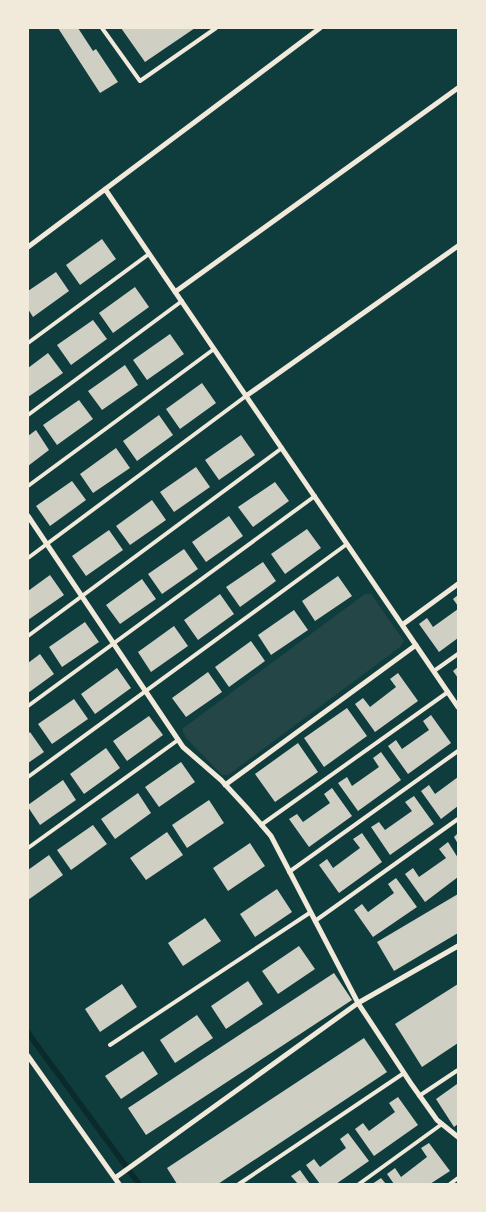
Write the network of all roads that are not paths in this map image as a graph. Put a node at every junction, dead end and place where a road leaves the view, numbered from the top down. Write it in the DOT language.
graph roads {
  1 [pos="102,28"];
  2 [pos="216,28"];
  3 [pos="320,28"];
  4 [pos="458,88"];
  5 [pos="104,189"];
  6 [pos="28,246"];
  7 [pos="458,246"];
  8 [pos="149,254"];
  9 [pos="175,292"];
  10 [pos="182,301"];
  11 [pos="28,343"];
  12 [pos="214,348"];
  13 [pos="246,396"];
  14 [pos="28,416"];
  15 [pos="282,448"];
  16 [pos="28,486"];
  17 [pos="315,496"];
  18 [pos="28,516"];
  19 [pos="46,544"];
  20 [pos="347,544"];
  21 [pos="28,558"];
  22 [pos="458,584"];
  23 [pos="81,596"];
  24 [pos="402,625"];
  25 [pos="28,636"];
  26 [pos="113,643"];
  27 [pos="416,645"];
  28 [pos="458,654"];
  29 [pos="434,671"];
  30 [pos="145,692"];
  31 [pos="448,692"];
  32 [pos="28,706"];
  33 [pos="458,707"];
  34 [pos="178,740"];
  35 [pos="458,751"];
  36 [pos="28,777"];
  37 [pos="225,785"];
  38 [pos="458,819"];
  39 [pos="261,825"];
  40 [pos="28,848"];
  41 [pos="289,872"];
  42 [pos="311,912"];
  43 [pos="315,921"];
  44 [pos="458,946"];
  45 [pos="358,1003"];
  46 [pos="110,1045"];
  47 [pos="28,1056"];
  48 [pos="458,1070"];
  49 [pos="404,1073"];
  50 [pos="419,1096"];
  51 [pos="442,1124"];
  52 [pos="457,1134"];
  53 [pos="115,1178"];
  54 [pos="458,1178"];
  55 [pos="119,1184"];
  56 [pos="239,1184"];
  57 [pos="359,1184"];
  58 [pos="450,1184"];
  1 -- 2 [label="lane"];
  3 -- 5 [label="street"];
  4 -- 9 [label="street"];
  5 -- 6 [label="street"];
  5 -- 8 [label="street"];
  7 -- 13 [label="street"];
  8 -- 9 [label="street"];
  8 -- 11 [label="lane"];
  9 -- 10 [label="street"];
  10 -- 12 [label="street"];
  10 -- 14 [label="lane"];
  12 -- 13 [label="street"];
  12 -- 16 [label="lane"];
  13 -- 15 [label="street"];
  13 -- 19 [label="lane"];
  15 -- 17 [label="street"];
  15 -- 23 [label="lane"];
  17 -- 20 [label="street"];
  17 -- 26 [label="lane"];
  18 -- 19 [label="street"];
  19 -- 21 [label="lane"];
  19 -- 23 [label="street"];
  20 -- 24 [label="street"];
  20 -- 30 [label="lane"];
  22 -- 24 [label="street"];
  23 -- 25 [label="lane"];
  23 -- 26 [label="street"];
  24 -- 27 [label="street"];
  26 -- 30 [label="street"];
  26 -- 32 [label="lane"];
  27 -- 29 [label="street"];
  27 -- 37 [label="street"];
  28 -- 29 [label="lane"];
  29 -- 31 [label="street"];
  30 -- 34 [label="street"];
  30 -- 36 [label="lane"];
  31 -- 33 [label="street"];
  31 -- 39 [label="lane"];
  34 -- 37 [label="street"];
  34 -- 40 [label="lane"];
  35 -- 41 [label="lane"];
  37 -- 39 [label="street"];
  38 -- 43 [label="lane"];
  39 -- 41 [label="street"];
  41 -- 42 [label="street"];
  42 -- 43 [label="street"];
  42 -- 46 [label="lane"];
  43 -- 45 [label="street"];
  44 -- 45 [label="street"];
  45 -- 49 [label="street"];
  45 -- 53 [label="street"];
  47 -- 53 [label="street"];
  48 -- 50 [label="lane"];
  49 -- 50 [label="street"];
  49 -- 56 [label="lane"];
  50 -- 51 [label="street"];
  51 -- 52 [label="street"];
  51 -- 57 [label="lane"];
  53 -- 55 [label="street"];
  54 -- 58 [label="lane"];
}
